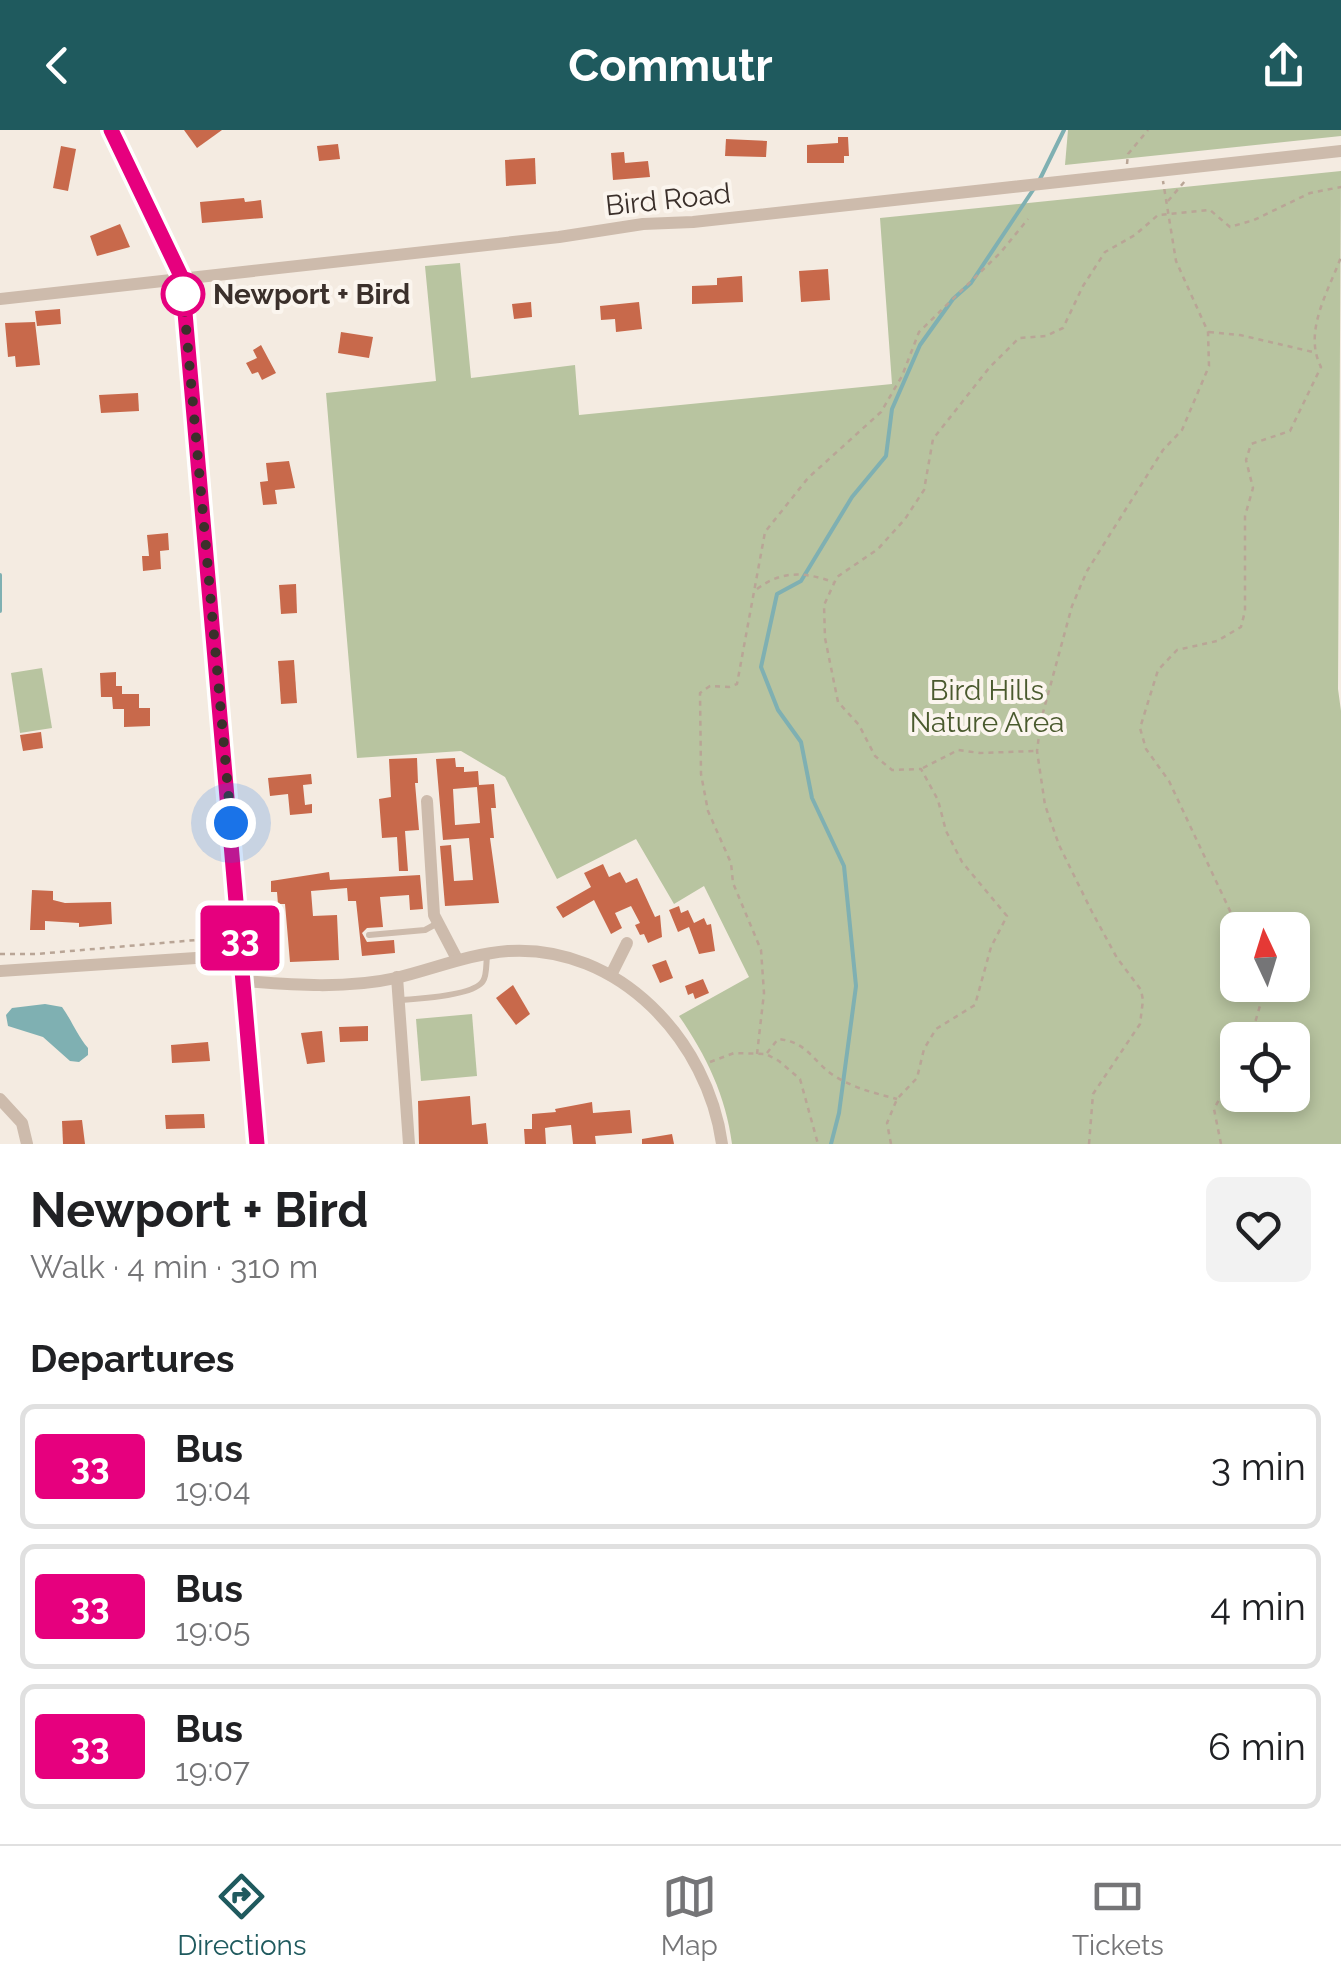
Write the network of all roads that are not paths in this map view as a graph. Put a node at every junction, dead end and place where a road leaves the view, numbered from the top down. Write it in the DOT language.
graph roads {
  1 [pos="111,130"];
  2 [pos="1341,151"];
  3 [pos="182,278"];
  4 [pos="0,299"];
  5 [pos="427,801"];
  6 [pos="437,924"];
  7 [pos="369,935"];
  8 [pos="627,943"];
  9 [pos="241,954"];
  10 [pos="488,954"];
  11 [pos="457,959"];
  12 [pos="0,970"];
  13 [pos="611,975"];
  14 [pos="397,978"];
  15 [pos="243,982"];
  16 [pos="399,1000"];
  17 [pos="0,1099"];
  18 [pos="27,1144"];
  19 [pos="257,1144"];
  20 [pos="409,1144"];
  21 [pos="722,1144"];
  1 -- 3 [label="street"];
  2 -- 3 [label="street, Bird Road"];
  3 -- 4 [label="street, Bird Road"];
  3 -- 9 [label="street"];
  5 -- 6 [label="street"];
  6 -- 7 [label="lane"];
  6 -- 11 [label="street"];
  8 -- 13 [label="street"];
  9 -- 12 [label="street"];
  9 -- 15 [label="street"];
  10 -- 11 [label="street"];
  10 -- 13 [label="street"];
  10 -- 16 [label="lane"];
  11 -- 14 [label="street"];
  13 -- 21 [label="street"];
  14 -- 15 [label="street"];
  14 -- 16 [label="street"];
  15 -- 19 [label="street"];
  16 -- 20 [label="street"];
  17 -- 18 [label="street"];
}
